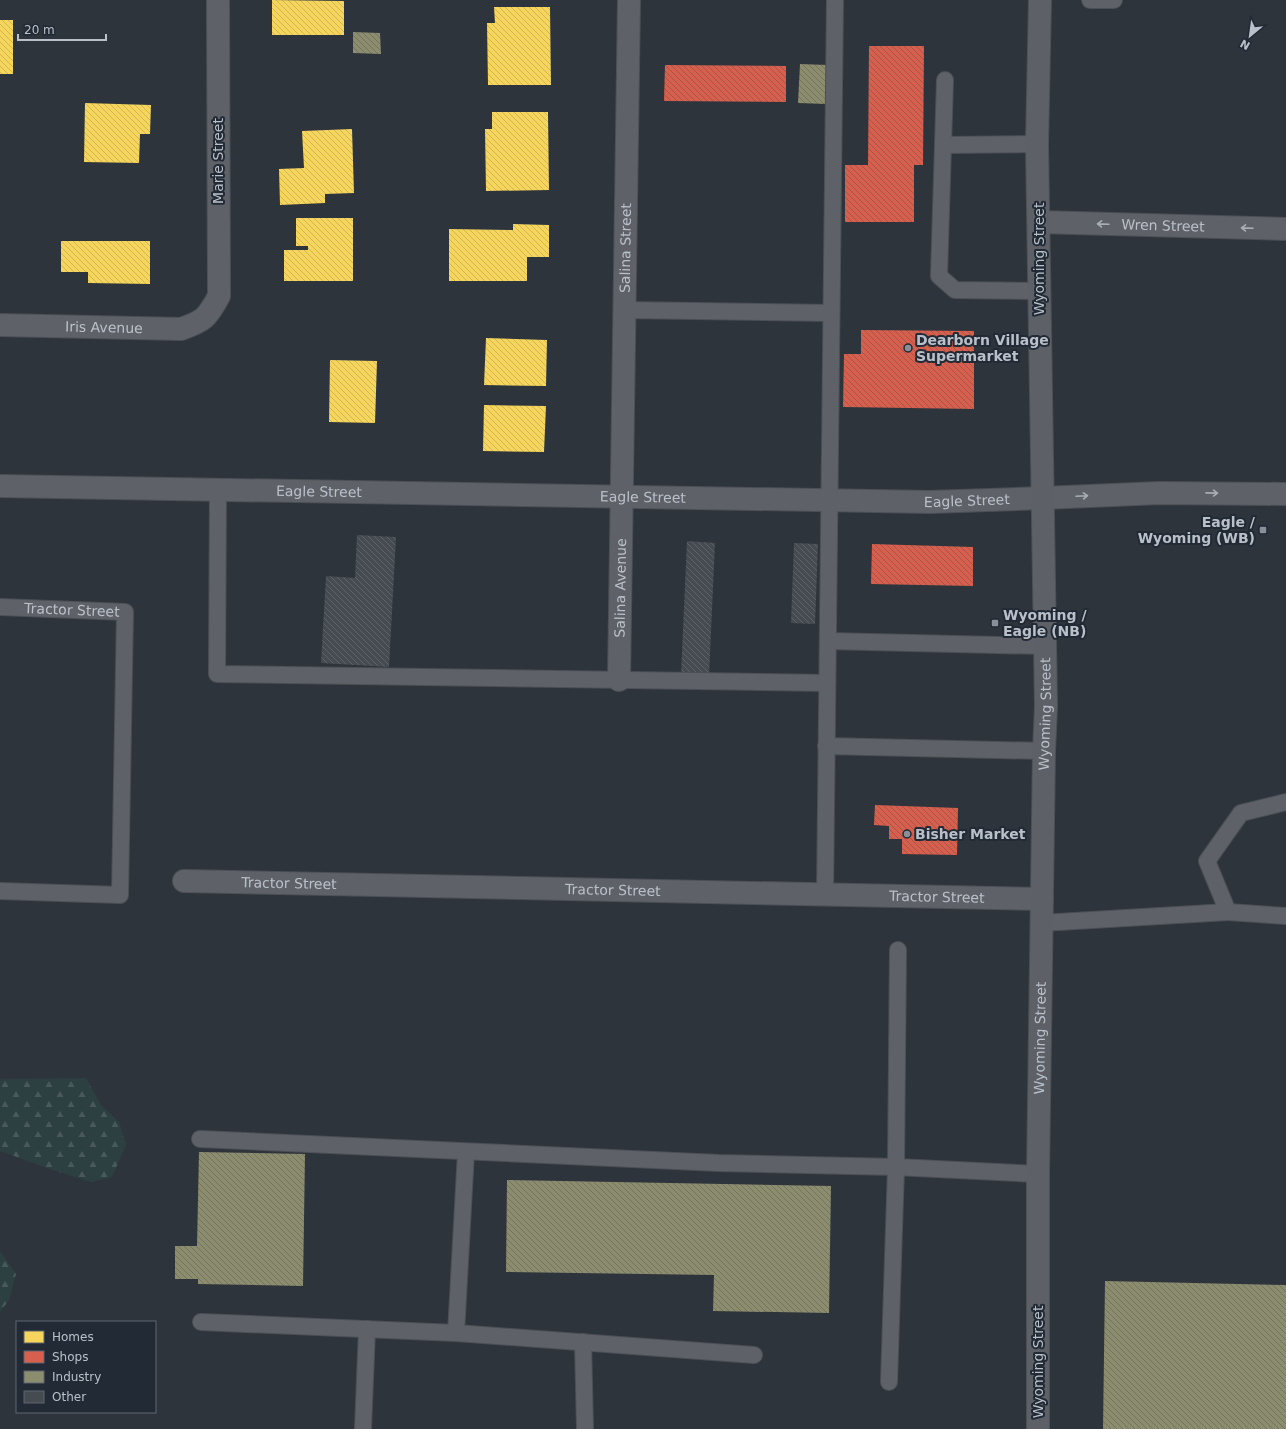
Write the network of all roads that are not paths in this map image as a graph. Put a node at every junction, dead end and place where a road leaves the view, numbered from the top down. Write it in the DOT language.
graph roads {
  1 [pos="218,0"];
  2 [pos="629,0"];
  3 [pos="835,0"];
  4 [pos="1040,0"];
  5 [pos="1090,0"];
  6 [pos="1114,0"];
  7 [pos="945,80"];
  8 [pos="1037,144"];
  9 [pos="943,145"];
  10 [pos="1039,222"];
  11 [pos="1286,229"];
  12 [pos="1039,291"];
  13 [pos="624,310"];
  14 [pos="831,312"];
  15 [pos="205,318"];
  16 [pos="0,325"];
  17 [pos="0,486"];
  18 [pos="218,490"];
  19 [pos="1286,494"];
  20 [pos="621,497"];
  21 [pos="1043,498"];
  22 [pos="829,501"];
  23 [pos="0,608"];
  24 [pos="828,641"];
  25 [pos="1045,646"];
  26 [pos="619,680"];
  27 [pos="827,683"];
  28 [pos="826,746"];
  29 [pos="1044,751"];
  30 [pos="1286,802"];
  31 [pos="184,881"];
  32 [pos="0,891"];
  33 [pos="825,895"];
  34 [pos="1042,900"];
  35 [pos="1228,912"];
  36 [pos="1286,916"];
  37 [pos="1041,923"];
  38 [pos="898,950"];
  39 [pos="200,1139"];
  40 [pos="466,1152"];
  41 [pos="896,1167"];
  42 [pos="1038,1174"];
  43 [pos="201,1322"];
  44 [pos="367,1329"];
  45 [pos="456,1333"];
  46 [pos="584,1342"];
  47 [pos="754,1354"];
  48 [pos="889,1382"];
  49 [pos="363,1429"];
  50 [pos="585,1429"];
  51 [pos="1038,1429"];
  1 -- 15 [label="street, Marie Street"];
  2 -- 13 [label="street, Salina Street"];
  3 -- 14 [label="lane"];
  4 -- 8 [label="main road, Wyoming Street"];
  5 -- 6 [label="lane"];
  7 -- 9 [label="lane"];
  8 -- 9 [label="lane"];
  8 -- 10 [label="main road, Wyoming Street"];
  9 -- 12 [label="lane"];
  11 -- 10 [label="street, Wren Street, one-way"];
  10 -- 12 [label="main road, Wyoming Street"];
  12 -- 21 [label="main road, Wyoming Street"];
  13 -- 14 [label="lane"];
  13 -- 20 [label="street, Salina Street"];
  14 -- 22 [label="lane"];
  15 -- 16 [label="street, Iris Avenue"];
  17 -- 18 [label="street, Eagle Street"];
  18 -- 20 [label="street, Eagle Street"];
  18 -- 26 [label="lane"];
  21 -- 19 [label="street, Eagle Street, one-way"];
  20 -- 22 [label="street, Eagle Street"];
  20 -- 26 [label="street, Salina Avenue"];
  21 -- 22 [label="street, Eagle Street"];
  21 -- 25 [label="main road, Wyoming Street"];
  22 -- 24 [label="lane"];
  23 -- 32 [label="lane, Tractor Street"];
  24 -- 25 [label="lane"];
  24 -- 27 [label="lane"];
  25 -- 29 [label="main road, Wyoming Street"];
  26 -- 27 [label="lane"];
  27 -- 28 [label="lane"];
  28 -- 29 [label="lane"];
  28 -- 33 [label="lane"];
  29 -- 34 [label="main road, Wyoming Street"];
  30 -- 35 [label="lane"];
  31 -- 33 [label="street, Tractor Street"];
  33 -- 34 [label="street, Tractor Street"];
  34 -- 37 [label="main road, Wyoming Street"];
  35 -- 36 [label="lane"];
  35 -- 37 [label="lane"];
  37 -- 42 [label="main road, Wyoming Street"];
  38 -- 41 [label="lane"];
  39 -- 40 [label="lane"];
  40 -- 41 [label="lane"];
  40 -- 45 [label="lane"];
  41 -- 42 [label="lane"];
  41 -- 48 [label="lane"];
  42 -- 51 [label="main road, Wyoming Street"];
  43 -- 44 [label="lane"];
  44 -- 45 [label="lane"];
  44 -- 49 [label="lane"];
  45 -- 46 [label="lane"];
  46 -- 47 [label="lane"];
  46 -- 50 [label="lane"];
}
